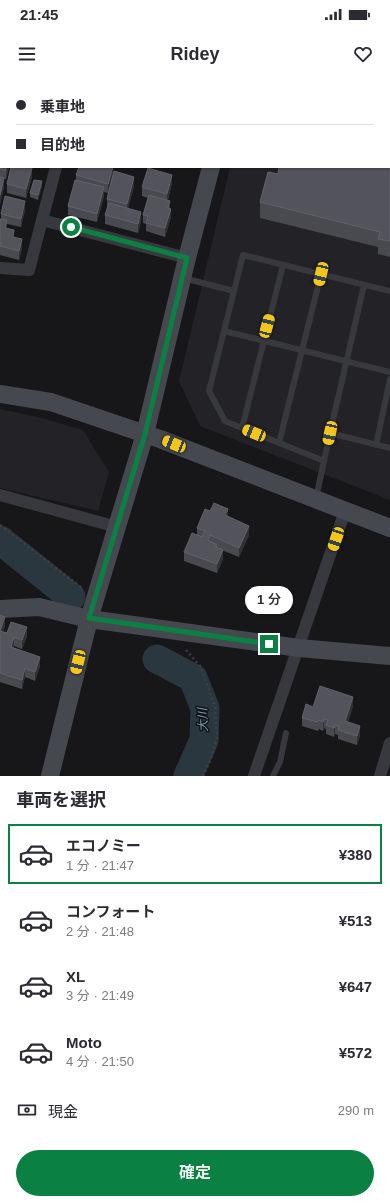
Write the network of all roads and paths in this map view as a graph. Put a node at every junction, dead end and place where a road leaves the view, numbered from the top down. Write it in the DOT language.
graph roads {
  1 [pos="56,168"];
  2 [pos="211,168"];
  3 [pos="42,220"];
  4 [pos="187,258"];
  5 [pos="283,265"];
  6 [pos="0,268"];
  7 [pos="321,274"];
  8 [pos="182,278"];
  9 [pos="364,285"];
  10 [pos="234,291"];
  11 [pos="390,291"];
  12 [pos="224,331"];
  13 [pos="263,341"];
  14 [pos="304,351"];
  15 [pos="346,361"];
  16 [pos="390,372"];
  17 [pos="390,379"];
  18 [pos="0,394"];
  19 [pos="242,428"];
  20 [pos="330,433"];
  21 [pos="145,434"];
  22 [pos="279,443"];
  23 [pos="376,445"];
  24 [pos="390,448"];
  25 [pos="324,461"];
  26 [pos="0,495"];
  27 [pos="316,500"];
  28 [pos="346,511"];
  29 [pos="0,525"];
  30 [pos="117,527"];
  31 [pos="390,528"];
  32 [pos="95,598"];
  33 [pos="0,609"];
  34 [pos="89,618"];
  35 [pos="166,629"];
  36 [pos="299,648"];
  37 [pos="390,656"];
  38 [pos="286,733"];
  39 [pos="390,743"];
  40 [pos="257,775"];
  41 [pos="50,776"];
  42 [pos="203,776"];
  43 [pos="273,776"];
  44 [pos="380,776"];
  1 -- 3 [label="street"];
  2 -- 4 [label="street"];
  3 -- 4 [label="street"];
  3 -- 6 [label="street"];
  4 -- 8 [label="street"];
  5 -- 7 [label="lane"];
  5 -- 10 [label="lane"];
  5 -- 13 [label="lane"];
  7 -- 9 [label="lane"];
  7 -- 14 [label="lane"];
  8 -- 10 [label="lane"];
  8 -- 21 [label="street"];
  9 -- 11 [label="lane"];
  9 -- 15 [label="lane"];
  10 -- 12 [label="lane"];
  12 -- 13 [label="lane"];
  12 -- 19 [label="lane"];
  13 -- 14 [label="lane"];
  13 -- 19 [label="lane"];
  14 -- 15 [label="lane"];
  14 -- 22 [label="lane"];
  15 -- 16 [label="lane"];
  15 -- 20 [label="lane"];
  17 -- 23 [label="lane"];
  18 -- 21 [label="street"];
  19 -- 22 [label="lane"];
  20 -- 23 [label="lane"];
  20 -- 25 [label="lane"];
  21 -- 27 [label="street"];
  21 -- 30 [label="street"];
  22 -- 25 [label="lane"];
  23 -- 24 [label="lane"];
  25 -- 27 [label="lane"];
  26 -- 30 [label="street"];
  27 -- 28 [label="street"];
  28 -- 31 [label="street"];
  28 -- 36 [label="street"];
  29 -- 32 [label="path"];
  30 -- 32 [label="street"];
  32 -- 34 [label="street"];
  33 -- 34 [label="street"];
  34 -- 35 [label="street"];
  34 -- 41 [label="street"];
  35 -- 36 [label="street"];
  35 -- 42 [label="path"];
  36 -- 37 [label="street"];
  36 -- 40 [label="street"];
  38 -- 43 [label="lane"];
  39 -- 44 [label="street"];
}
